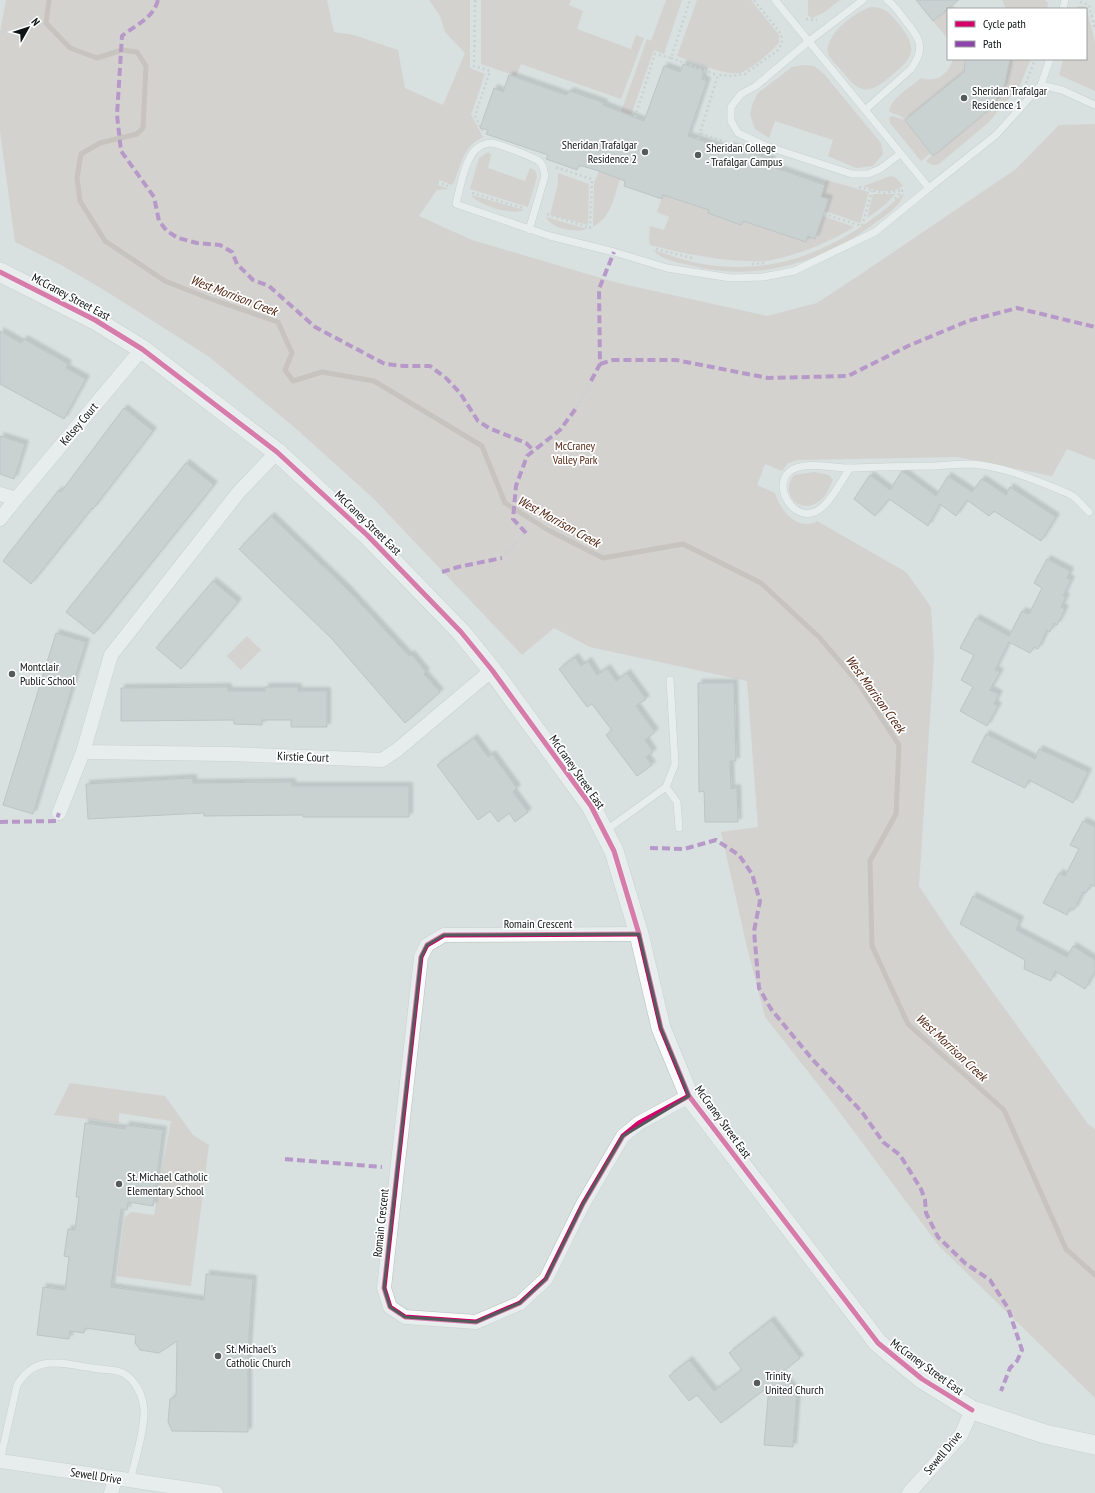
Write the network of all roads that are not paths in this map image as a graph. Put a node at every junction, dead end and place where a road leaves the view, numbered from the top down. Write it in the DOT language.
graph roads {
  1 [pos="775,0"];
  2 [pos="862,0"];
  3 [pos="887,0"];
  4 [pos="809,41"];
  5 [pos="1050,60"];
  6 [pos="1041,85"];
  7 [pos="1095,105"];
  8 [pos="865,110"];
  9 [pos="900,154"];
  10 [pos="928,188"];
  11 [pos="529,230"];
  12 [pos="0,272"];
  13 [pos="142,349"];
  14 [pos="277,452"];
  15 [pos="850,468"];
  16 [pos="0,494"];
  17 [pos="16,499"];
  18 [pos="1089,512"];
  19 [pos="0,519"];
  20 [pos="492,670"];
  21 [pos="670,680"];
  22 [pos="83,752"];
  23 [pos="666,788"];
  24 [pos="59,813"];
  25 [pos="679,828"];
  26 [pos="604,832"];
  27 [pos="639,934"];
  28 [pos="689,1096"];
  29 [pos="972,1410"];
  30 [pos="1095,1445"];
  31 [pos="0,1461"];
  32 [pos="115,1479"];
  33 [pos="130,1482"];
  34 [pos="111,1493"];
  35 [pos="216,1493"];
  36 [pos="909,1493"];
  1 -- 4 [label="lane"];
  2 -- 4 [label="lane"];
  3 -- 8 [label="lane"];
  4 -- 8 [label="lane"];
  4 -- 9 [label="lane"];
  5 -- 6 [label="lane"];
  6 -- 7 [label="lane"];
  6 -- 10 [label="lane"];
  8 -- 9 [label="lane"];
  9 -- 10 [label="lane"];
  10 -- 11 [label="lane"];
  11 -- 11 [label="lane"];
  12 -- 13 [label="street, McCraney Street East"];
  13 -- 14 [label="street, McCraney Street East"];
  13 -- 17 [label="street, Kelsey Court"];
  14 -- 20 [label="street, McCraney Street East"];
  14 -- 22 [label="street"];
  15 -- 15 [label="lane"];
  15 -- 18 [label="lane"];
  16 -- 17 [label="street"];
  17 -- 19 [label="street, Kelsey Court"];
  20 -- 22 [label="street, Kirstie Court"];
  20 -- 26 [label="street, McCraney Street East"];
  21 -- 23 [label="lane"];
  22 -- 24 [label="street"];
  23 -- 25 [label="lane"];
  23 -- 26 [label="lane"];
  26 -- 27 [label="street, McCraney Street East"];
  27 -- 28 [label="street, McCraney Street East"];
  27 -- 28 [label="street, Romain Crescent"];
  28 -- 29 [label="street, McCraney Street East"];
  29 -- 30 [label="street, McCraney Street East"];
  29 -- 36 [label="street, Sewell Drive"];
  31 -- 32 [label="street, Sewell Drive"];
  31 -- 33 [label="lane"];
  32 -- 33 [label="street, Sewell Drive"];
  32 -- 34 [label="street"];
  33 -- 35 [label="street, Sewell Drive"];
}
